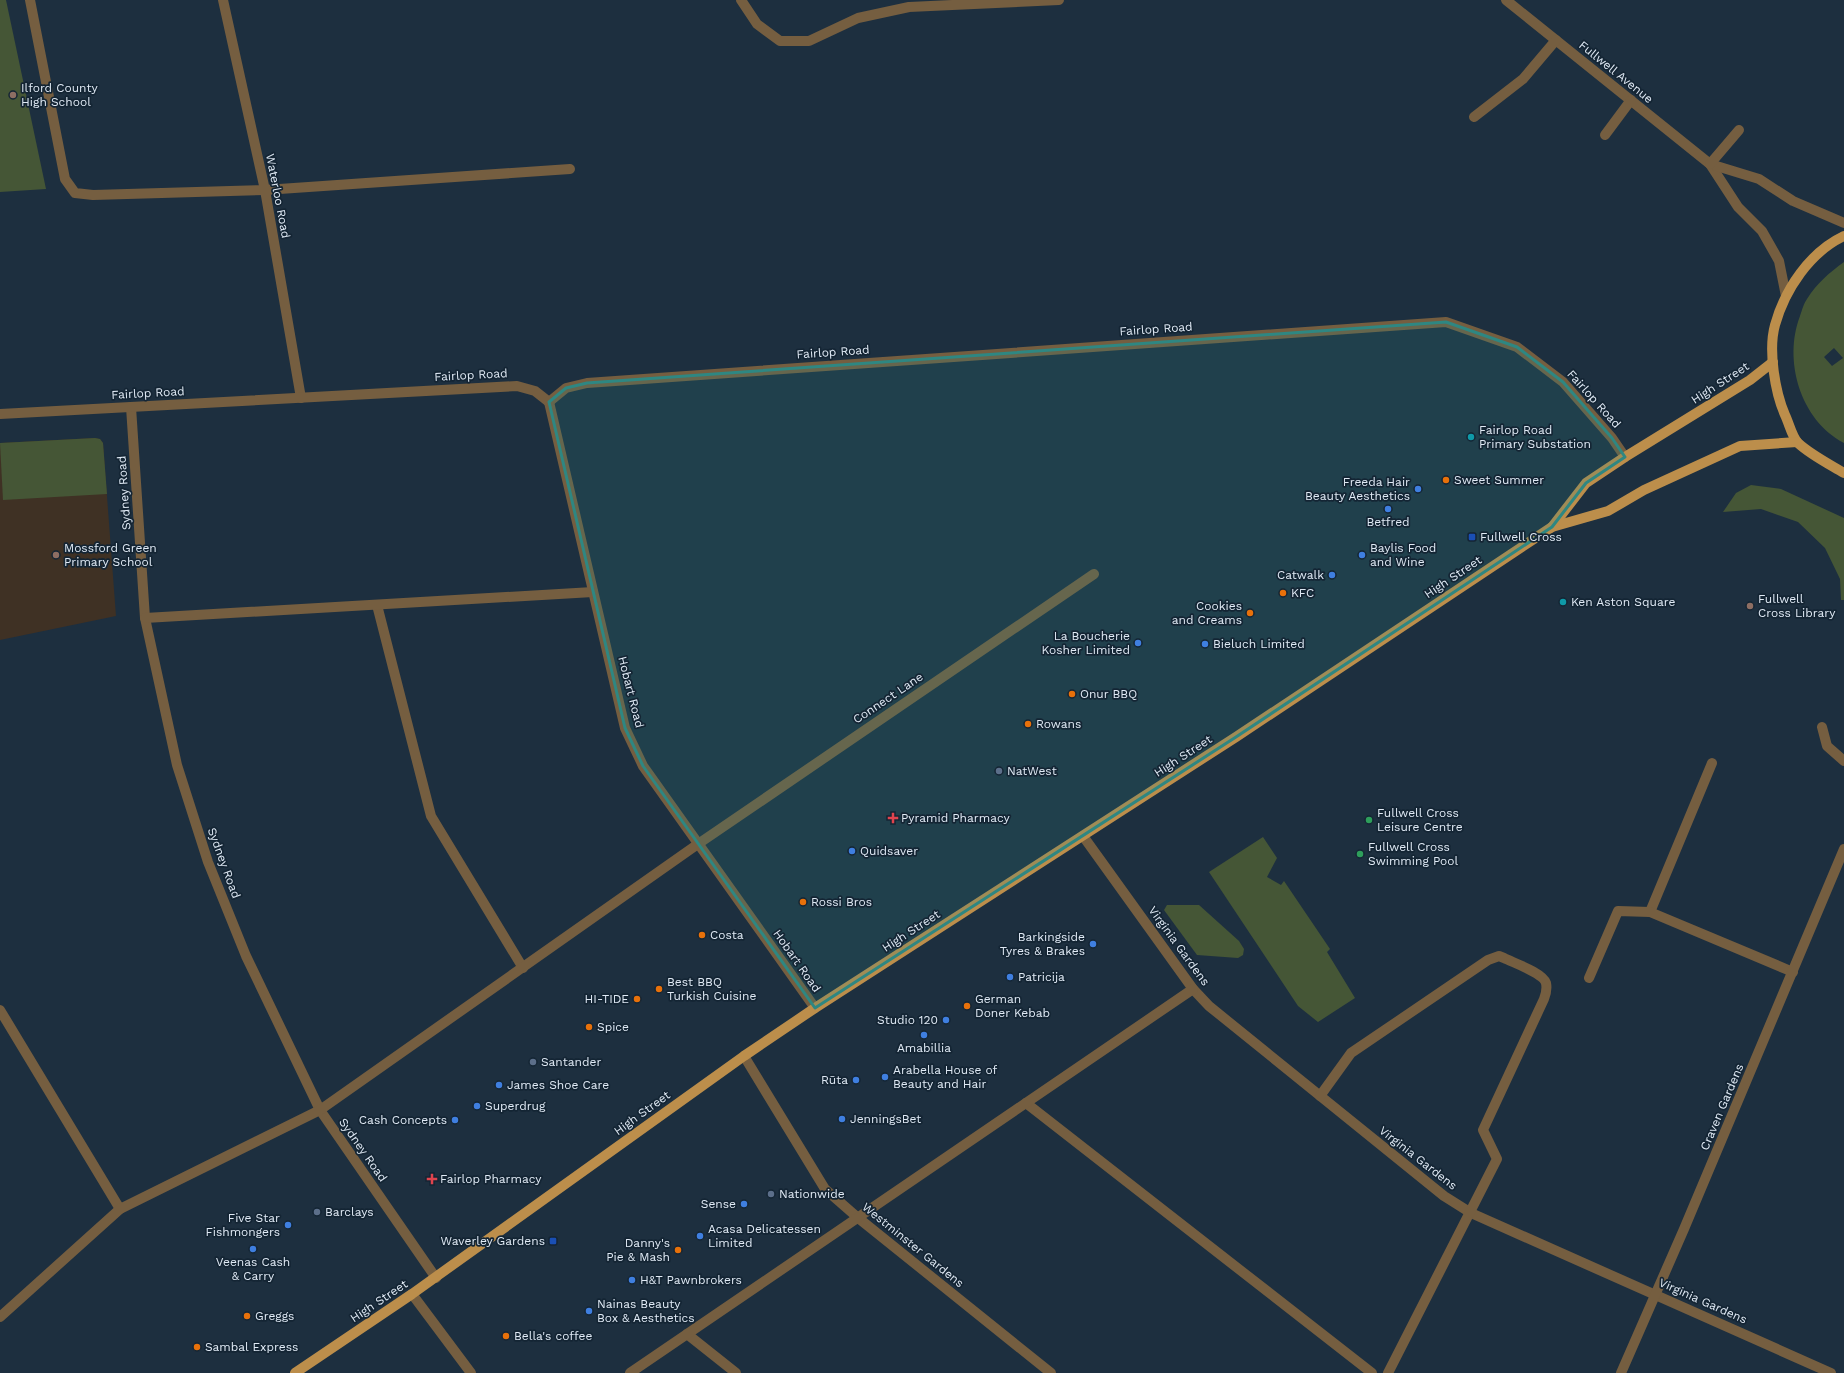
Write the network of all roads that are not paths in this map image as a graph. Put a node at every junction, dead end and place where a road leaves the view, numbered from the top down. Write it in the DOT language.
graph roads {
  1 [pos="30,0"];
  2 [pos="223,0"];
  3 [pos="741,0"];
  4 [pos="1059,0"];
  5 [pos="1506,0"];
  6 [pos="1556,40"];
  7 [pos="1631,100"];
  8 [pos="1474,117"];
  9 [pos="1739,130"];
  10 [pos="1605,135"];
  11 [pos="1710,164"];
  12 [pos="570,169"];
  13 [pos="265,190"];
  14 [pos="1844,223"];
  15 [pos="1844,236"];
  16 [pos="1786,296"];
  17 [pos="1773,362"];
  18 [pos="301,398"];
  19 [pos="549,402"];
  20 [pos="131,407"];
  21 [pos="0,414"];
  22 [pos="1797,442"];
  23 [pos="1625,457"];
  24 [pos="1844,473"];
  25 [pos="1552,527"];
  26 [pos="1094,574"];
  27 [pos="593,592"];
  28 [pos="377,605"];
  29 [pos="145,618"];
  30 [pos="1822,728"];
  31 [pos="1844,761"];
  32 [pos="1712,763"];
  33 [pos="1083,836"];
  34 [pos="698,844"];
  35 [pos="1844,849"];
  36 [pos="1650,912"];
  37 [pos="523,968"];
  38 [pos="1793,972"];
  39 [pos="1589,978"];
  40 [pos="1193,989"];
  41 [pos="815,1008"];
  42 [pos="0,1010"];
  43 [pos="744,1056"];
  44 [pos="1320,1096"];
  45 [pos="1026,1103"];
  46 [pos="320,1110"];
  47 [pos="120,1209"];
  48 [pos="1471,1213"];
  49 [pos="857,1217"];
  50 [pos="436,1278"];
  51 [pos="412,1294"];
  52 [pos="1655,1294"];
  53 [pos="0,1317"];
  54 [pos="687,1334"];
  55 [pos="295,1373"];
  56 [pos="471,1373"];
  57 [pos="630,1373"];
  58 [pos="736,1373"];
  59 [pos="1051,1373"];
  60 [pos="1372,1373"];
  61 [pos="1388,1373"];
  62 [pos="1621,1373"];
  63 [pos="1831,1373"];
  1 -- 13 [label="street"];
  2 -- 13 [label="street, Waterloo Road"];
  3 -- 4 [label="street"];
  5 -- 6 [label="street, Fullwell Avenue"];
  6 -- 7 [label="street, Fullwell Avenue"];
  6 -- 8 [label="street"];
  7 -- 10 [label="street"];
  7 -- 11 [label="street, Fullwell Avenue"];
  9 -- 11 [label="street"];
  11 -- 14 [label="street, Fullwell Avenue"];
  11 -- 16 [label="street, Fullwell Avenue"];
  12 -- 13 [label="street"];
  13 -- 18 [label="street, Waterloo Road"];
  15 -- 16 [label="main road"];
  16 -- 17 [label="main road"];
  17 -- 22 [label="main road"];
  17 -- 23 [label="main road, High Street"];
  18 -- 19 [label="street, Fairlop Road"];
  18 -- 20 [label="street, Fairlop Road"];
  19 -- 23 [label="street, Fairlop Road"];
  19 -- 27 [label="street, Hobart Road"];
  20 -- 21 [label="street, Fairlop Road"];
  20 -- 29 [label="street, Sydney Road"];
  22 -- 24 [label="main road"];
  22 -- 25 [label="main road, High Street"];
  23 -- 25 [label="main road, High Street"];
  25 -- 33 [label="main road, High Street"];
  26 -- 34 [label="street, Connect Lane"];
  27 -- 28 [label="street"];
  27 -- 34 [label="street, Hobart Road"];
  28 -- 29 [label="street"];
  28 -- 37 [label="street"];
  29 -- 46 [label="street, Sydney Road"];
  30 -- 31 [label="street"];
  32 -- 36 [label="street"];
  33 -- 40 [label="street, Virginia Gardens"];
  33 -- 41 [label="main road, High Street"];
  34 -- 37 [label="street, Connect Lane"];
  34 -- 41 [label="street, Hobart Road"];
  35 -- 38 [label="street, Craven Gardens"];
  36 -- 38 [label="street"];
  36 -- 39 [label="street"];
  37 -- 46 [label="street, Connect Lane"];
  38 -- 52 [label="street, Craven Gardens"];
  40 -- 44 [label="street, Virginia Gardens"];
  40 -- 45 [label="street"];
  41 -- 43 [label="main road, High Street"];
  42 -- 47 [label="street"];
  43 -- 49 [label="street, Westminster Gardens"];
  43 -- 50 [label="main road, High Street"];
  44 -- 48 [label="street, Virginia Gardens"];
  44 -- 48 [label="street"];
  45 -- 49 [label="street"];
  45 -- 60 [label="street"];
  46 -- 47 [label="street, Connect Lane"];
  46 -- 50 [label="street, Sydney Road"];
  47 -- 53 [label="street, Connect Lane"];
  48 -- 52 [label="street, Virginia Gardens"];
  48 -- 61 [label="street"];
  49 -- 54 [label="street"];
  49 -- 59 [label="street, Westminster Gardens"];
  50 -- 51 [label="main road, High Street"];
  51 -- 55 [label="main road, High Street"];
  51 -- 56 [label="street"];
  52 -- 62 [label="street, Craven Gardens"];
  52 -- 63 [label="street, Virginia Gardens"];
  54 -- 57 [label="street"];
  54 -- 58 [label="street"];
}
